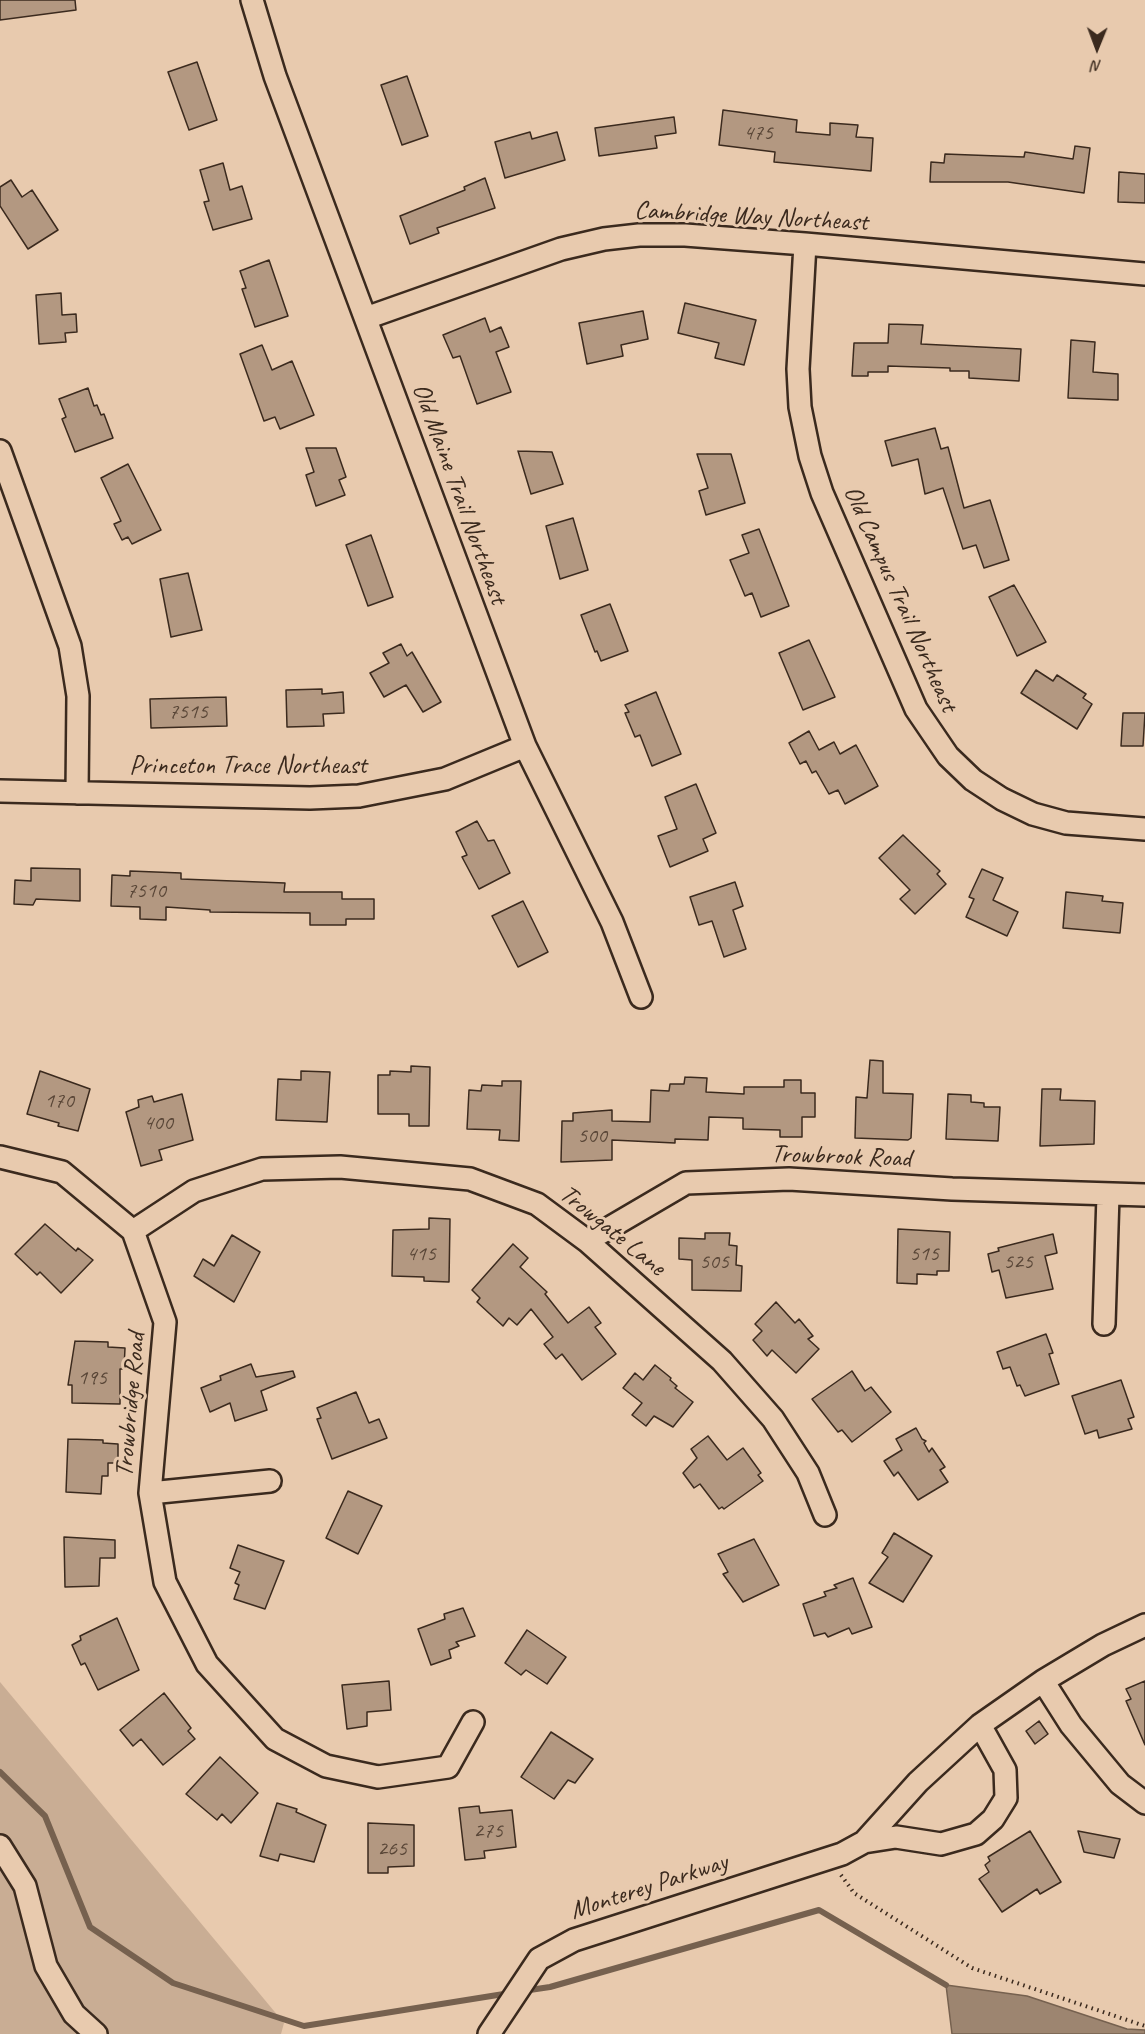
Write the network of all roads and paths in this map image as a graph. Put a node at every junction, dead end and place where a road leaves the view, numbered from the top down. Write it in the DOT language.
graph roads {
  1 [pos="252,0"];
  2 [pos="805,244"];
  3 [pos="1145,274"];
  4 [pos="366,318"];
  5 [pos="0,451"];
  6 [pos="525,747"];
  7 [pos="0,791"];
  8 [pos="77,793"];
  9 [pos="1145,829"];
  10 [pos="641,997"];
  11 [pos="0,1157"];
  12 [pos="1108,1195"];
  13 [pos="1145,1195"];
  14 [pos="133,1231"];
  15 [pos="587,1241"];
  16 [pos="1104,1324"];
  17 [pos="270,1481"];
  18 [pos="150,1493"];
  19 [pos="825,1515"];
  20 [pos="1145,1625"];
  21 [pos="1043,1681"];
  22 [pos="473,1722"];
  23 [pos="980,1725"];
  24 [pos="1145,1803"];
  25 [pos="864,1842"];
  26 [pos="0,1846"];
  27 [pos="829,1857"];
  28 [pos="1145,2026"];
  29 [pos="494,2027"];
  30 [pos="96,2034"];
  1 -- 4 [label="street, Old Maine Trail Northeast"];
  2 -- 3 [label="street, Cambridge Way Northeast"];
  2 -- 4 [label="street, Cambridge Way Northeast"];
  2 -- 9 [label="street, Old Campus Trail Northeast"];
  4 -- 6 [label="street, Old Maine Trail Northeast"];
  5 -- 8 [label="street"];
  6 -- 8 [label="street, Princeton Trace Northeast"];
  6 -- 10 [label="street, Old Maine Trail Northeast"];
  7 -- 8 [label="street, Princeton Trace Northeast"];
  11 -- 14 [label="street"];
  12 -- 13 [label="street, Trowbrook Road"];
  12 -- 15 [label="street, Trowbrook Road"];
  12 -- 16 [label="street"];
  14 -- 15 [label="street, Trowgate Lane"];
  14 -- 18 [label="street, Trowbridge Road"];
  15 -- 19 [label="street, Trowgate Lane"];
  17 -- 18 [label="street, Trowbridge Road"];
  18 -- 22 [label="street, Trowbridge Road"];
  20 -- 21 [label="street, Monterey Parkway"];
  21 -- 23 [label="street, Monterey Parkway"];
  21 -- 24 [label="street"];
  23 -- 25 [label="street, Monterey Parkway"];
  23 -- 25 [label="street, Monterey Parkway"];
  25 -- 27 [label="street, Monterey Parkway"];
  26 -- 30 [label="street"];
  27 -- 28 [label="path"];
  27 -- 29 [label="street, Monterey Parkway"];
}
